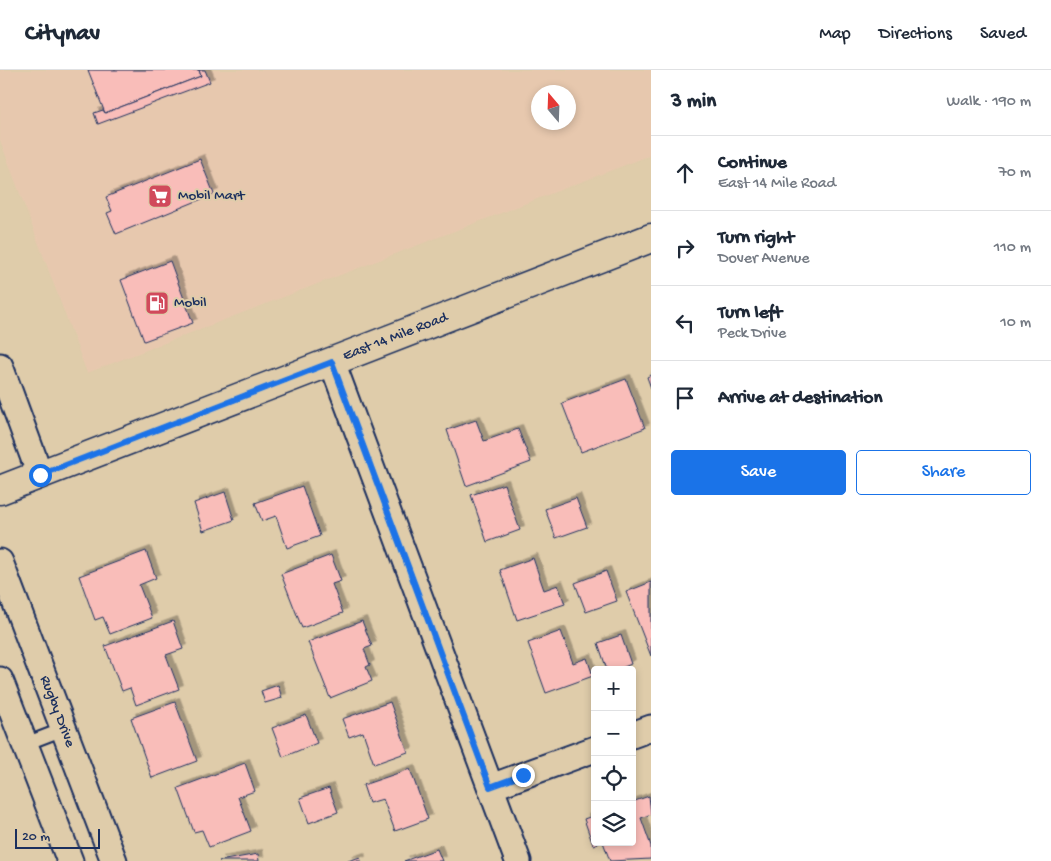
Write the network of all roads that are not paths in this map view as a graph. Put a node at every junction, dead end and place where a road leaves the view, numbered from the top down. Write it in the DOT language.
graph roads {
  1 [pos="651,238"];
  2 [pos="332,362"];
  3 [pos="0,366"];
  4 [pos="40,475"];
  5 [pos="0,490"];
  6 [pos="0,562"];
  7 [pos="0,680"];
  8 [pos="651,728"];
  9 [pos="64,729"];
  10 [pos="636,734"];
  11 [pos="25,744"];
  12 [pos="591,750"];
  13 [pos="490,787"];
  14 [pos="70,861"];
  15 [pos="114,861"];
  16 [pos="518,861"];
  1 -- 2 [label="main road, East 14 Mile Road"];
  2 -- 4 [label="main road, East 14 Mile Road"];
  2 -- 13 [label="street"];
  3 -- 4 [label="street"];
  4 -- 5 [label="main road, East 14 Mile Road"];
  6 -- 9 [label="street, Rugby Drive"];
  7 -- 11 [label="street"];
  8 -- 10 [label="street"];
  9 -- 11 [label="lane"];
  9 -- 15 [label="street, Rugby Drive"];
  11 -- 14 [label="street"];
  12 -- 13 [label="street"];
  13 -- 16 [label="street"];
}
